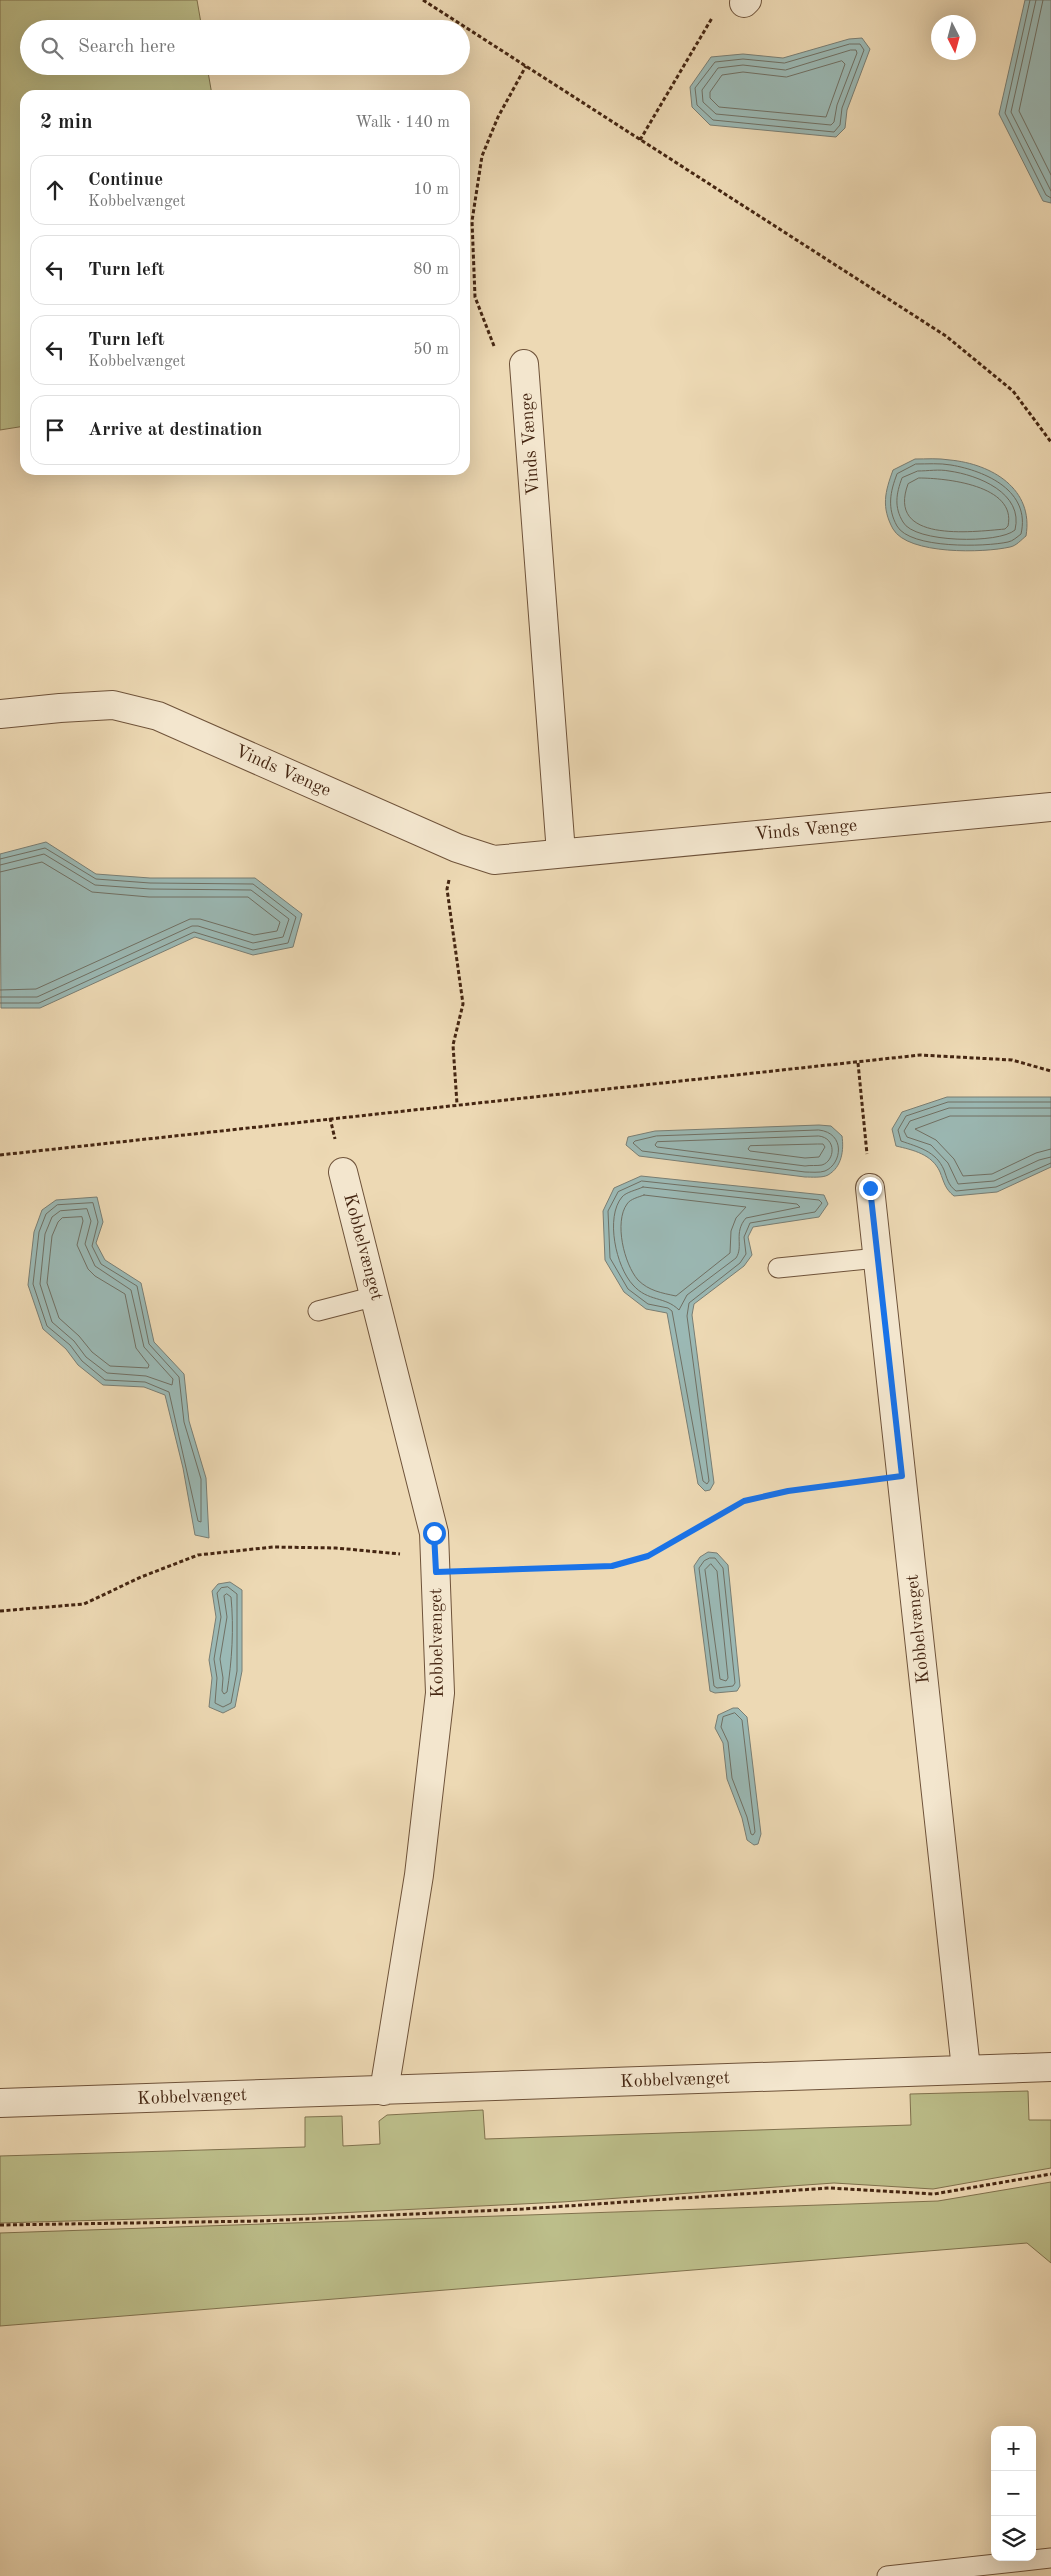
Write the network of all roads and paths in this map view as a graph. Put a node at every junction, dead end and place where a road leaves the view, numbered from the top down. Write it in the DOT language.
graph roads {
  1 [pos="423,0"];
  2 [pos="712,17"];
  3 [pos="454,20"];
  4 [pos="470,30"];
  5 [pos="526,66"];
  6 [pos="640,140"];
  7 [pos="524,364"];
  8 [pos="1051,442"];
  9 [pos="0,714"];
  10 [pos="1051,807"];
  11 [pos="457,848"];
  12 [pos="561,853"];
  13 [pos="858,1063"];
  14 [pos="1051,1071"];
  15 [pos="457,1104"];
  16 [pos="0,1155"];
  17 [pos="343,1172"];
  18 [pos="870,1188"];
  19 [pos="878,1258"];
  20 [pos="778,1268"];
  21 [pos="376,1296"];
  22 [pos="318,1311"];
  23 [pos="902,1476"];
  24 [pos="436,1566"];
  25 [pos="0,1611"];
  26 [pos="1051,2067"];
  27 [pos="966,2069"];
  28 [pos="384,2091"];
  29 [pos="0,2103"];
  30 [pos="1051,2174"];
  31 [pos="0,2225"];
  32 [pos="1051,2558"];
  33 [pos="887,2576"];
  34 [pos="892,2576"];
  1 -- 3 [label="path"];
  2 -- 6 [label="path"];
  4 -- 5 [label="path"];
  5 -- 6 [label="path"];
  5 -- 7 [label="path"];
  6 -- 8 [label="path"];
  7 -- 12 [label="street, Vinds Vænge"];
  9 -- 11 [label="street, Vinds Vænge"];
  10 -- 12 [label="street, Vinds Vænge"];
  11 -- 12 [label="street, Vinds Vænge"];
  11 -- 15 [label="path"];
  13 -- 14 [label="path"];
  13 -- 15 [label="path"];
  13 -- 18 [label="path"];
  15 -- 16 [label="path"];
  17 -- 21 [label="street, Kobbelvænget"];
  18 -- 19 [label="street, Kobbelvænget"];
  19 -- 20 [label="lane"];
  19 -- 23 [label="street, Kobbelvænget"];
  21 -- 22 [label="lane"];
  21 -- 24 [label="street, Kobbelvænget"];
  23 -- 24 [label="path"];
  23 -- 27 [label="street, Kobbelvænget"];
  24 -- 25 [label="path"];
  24 -- 28 [label="street, Kobbelvænget"];
  26 -- 27 [label="street, Kobbelvænget"];
  27 -- 28 [label="street, Kobbelvænget"];
  28 -- 29 [label="street, Kobbelvænget"];
  30 -- 31 [label="path"];
  32 -- 34 [label="lane"];
  33 -- 34 [label="lane"];
}
